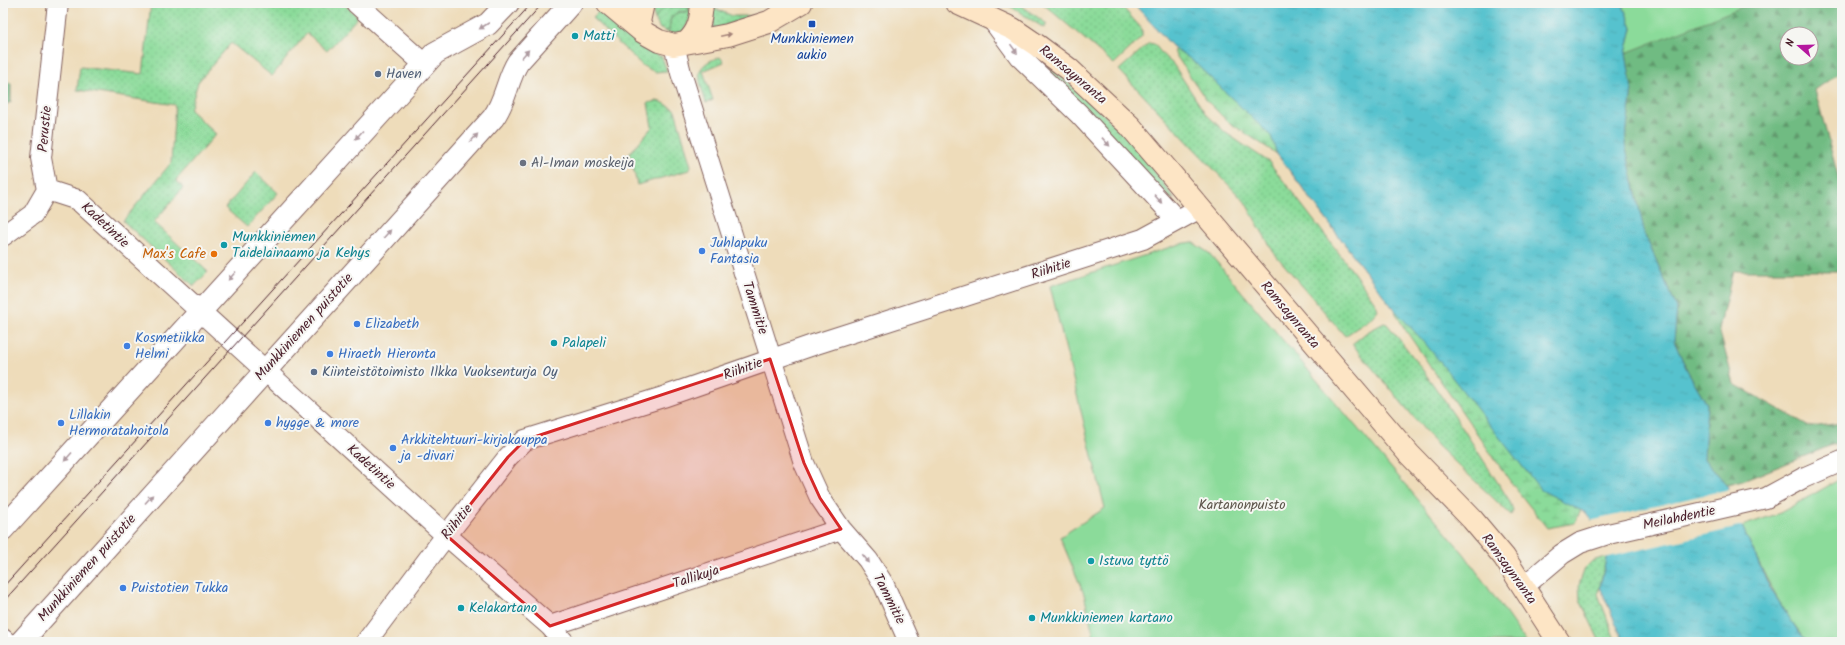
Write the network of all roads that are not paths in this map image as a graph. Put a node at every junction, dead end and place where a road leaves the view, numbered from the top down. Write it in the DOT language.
graph roads {
  1 [pos="58,3"];
  2 [pos="356,3"];
  3 [pos="508,3"];
  4 [pos="571,3"];
  5 [pos="608,3"];
  6 [pos="643,3"];
  7 [pos="702,3"];
  8 [pos="801,3"];
  9 [pos="957,3"];
  10 [pos="991,18"];
  11 [pos="643,32"];
  12 [pos="681,44"];
  13 [pos="424,64"];
  14 [pos="48,190"];
  15 [pos="1200,208"];
  16 [pos="1178,220"];
  17 [pos="3,236"];
  18 [pos="200,311"];
  19 [pos="770,359"];
  20 [pos="265,370"];
  21 [pos="1842,461"];
  22 [pos="841,529"];
  23 [pos="3,530"];
  24 [pos="446,535"];
  25 [pos="1523,587"];
  26 [pos="550,626"];
  27 [pos="3,639"];
  28 [pos="6,642"];
  29 [pos="21,642"];
  30 [pos="366,642"];
  31 [pos="564,642"];
  32 [pos="909,642"];
  33 [pos="1559,642"];
  1 -- 14 [label="street, Perustie"];
  2 -- 13 [label="street"];
  3 -- 13 [label="street, one-way"];
  20 -- 4 [label="street, Munkkiniemen puistotie, one-way"];
  5 -- 11 [label="main road"];
  6 -- 11 [label="main road"];
  7 -- 12 [label="main road"];
  12 -- 8 [label="main road, one-way"];
  9 -- 10 [label="main road, Ramsaynranta"];
  10 -- 15 [label="main road, Ramsaynranta"];
  10 -- 16 [label="street, Ramsaynranta, one-way"];
  11 -- 12 [label="main road"];
  12 -- 19 [label="street, Tammitie"];
  13 -- 18 [label="street, one-way"];
  14 -- 17 [label="street"];
  14 -- 18 [label="street, Kadetintie"];
  15 -- 16 [label="street, Riihitie"];
  15 -- 25 [label="main road, Ramsaynranta"];
  16 -- 19 [label="street, Riihitie"];
  18 -- 20 [label="street, Kadetintie"];
  18 -- 23 [label="street, one-way"];
  19 -- 22 [label="street, Tammitie"];
  19 -- 24 [label="street, Riihitie"];
  20 -- 24 [label="street, Kadetintie"];
  29 -- 20 [label="street, Munkkiniemen puistotie, one-way"];
  21 -- 25 [label="street, Meilahdentie"];
  22 -- 26 [label="street, Tallikuja"];
  22 -- 32 [label="street, Tammitie, one-way"];
  24 -- 26 [label="street, Kadetintie"];
  24 -- 30 [label="street, Riihitie"];
  25 -- 33 [label="main road, Ramsaynranta"];
  26 -- 31 [label="street, Kadetintie"];
  27 -- 28 [label="street"];
}
